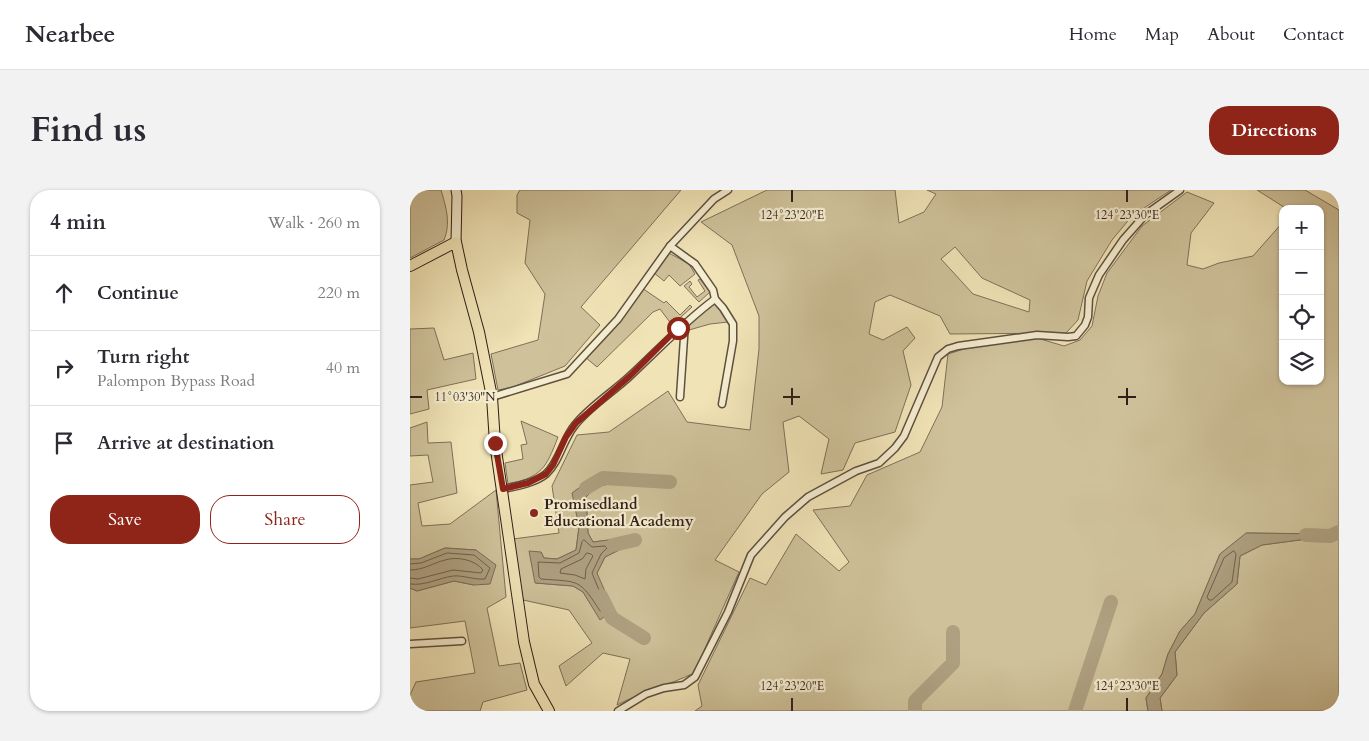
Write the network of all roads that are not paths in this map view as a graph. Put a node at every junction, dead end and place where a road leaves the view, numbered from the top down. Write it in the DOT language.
graph roads {
  1 [pos="456,190"];
  2 [pos="728,190"];
  3 [pos="1180,190"];
  4 [pos="456,242"];
  5 [pos="670,246"];
  6 [pos="410,266"];
  7 [pos="715,299"];
  8 [pos="685,323"];
  9 [pos="680,397"];
  10 [pos="492,398"];
  11 [pos="722,404"];
  12 [pos="503,489"];
  13 [pos="462,641"];
  14 [pos="410,644"];
  15 [pos="549,711"];
  16 [pos="618,711"];
  1 -- 4 [label="main road"];
  2 -- 5 [label="street"];
  3 -- 16 [label="street"];
  4 -- 6 [label="main road"];
  4 -- 10 [label="main road"];
  5 -- 7 [label="street"];
  5 -- 10 [label="street"];
  7 -- 8 [label="street"];
  7 -- 11 [label="street"];
  8 -- 9 [label="street"];
  8 -- 12 [label="street"];
  10 -- 12 [label="main road"];
  12 -- 15 [label="main road"];
  13 -- 14 [label="street"];
}
